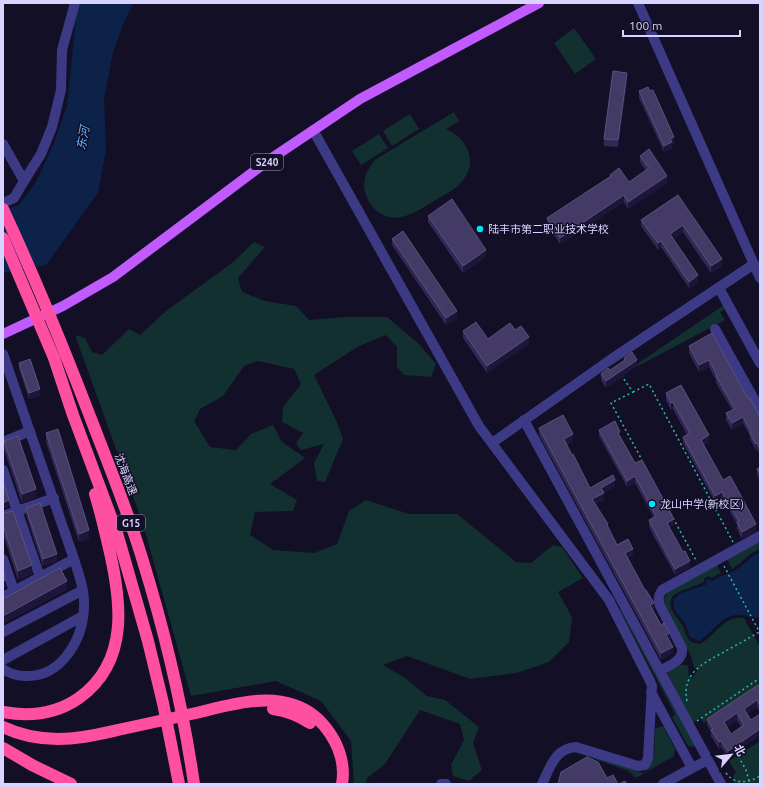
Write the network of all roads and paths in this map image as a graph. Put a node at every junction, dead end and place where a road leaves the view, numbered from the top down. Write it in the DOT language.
graph roads {
  1 [pos="75,3"];
  2 [pos="539,3"];
  3 [pos="638,3"];
  4 [pos="313,130"];
  5 [pos="3,144"];
  6 [pos="24,181"];
  7 [pos="3,203"];
  8 [pos="3,209"];
  9 [pos="3,238"];
  10 [pos="754,264"];
  11 [pos="760,278"];
  12 [pos="719,288"];
  13 [pos="715,329"];
  14 [pos="3,334"];
  15 [pos="3,354"];
  16 [pos="760,362"];
  17 [pos="619,373"];
  18 [pos="633,392"];
  19 [pos="757,397"];
  20 [pos="760,410"];
  21 [pos="73,416"];
  22 [pos="524,420"];
  23 [pos="30,432"];
  24 [pos="3,442"];
  25 [pos="492,443"];
  26 [pos="645,466"];
  27 [pos="3,470"];
  28 [pos="54,498"];
  29 [pos="17,511"];
  30 [pos="671,514"];
  31 [pos="3,516"];
  32 [pos="760,536"];
  33 [pos="734,544"];
  34 [pos="720,558"];
  35 [pos="3,559"];
  36 [pos="74,559"];
  37 [pos="697,563"];
  38 [pos="40,577"];
  39 [pos="83,590"];
  40 [pos="14,591"];
  41 [pos="3,597"];
  42 [pos="83,616"];
  43 [pos="3,632"];
  44 [pos="760,633"];
  45 [pos="3,660"];
  46 [pos="3,669"];
  47 [pos="660,671"];
  48 [pos="760,678"];
  49 [pos="651,692"];
  50 [pos="688,704"];
  51 [pos="3,712"];
  52 [pos="694,716"];
  53 [pos="3,727"];
  54 [pos="3,733"];
  55 [pos="187,737"];
  56 [pos="3,748"];
  57 [pos="736,752"];
  58 [pos="708,760"];
  59 [pos="692,768"];
  60 [pos="726,774"];
  61 [pos="760,776"];
  62 [pos="749,781"];
  63 [pos="71,784"];
  64 [pos="179,784"];
  65 [pos="194,784"];
  66 [pos="201,784"];
  67 [pos="334,784"];
  68 [pos="342,784"];
  69 [pos="441,784"];
  70 [pos="446,784"];
  71 [pos="542,784"];
  72 [pos="663,784"];
  73 [pos="721,784"];
  1 -- 6 [label="street"];
  2 -- 4 [label="main road, S240"];
  3 -- 10 [label="street"];
  4 -- 14 [label="main road, S240"];
  4 -- 25 [label="street"];
  5 -- 6 [label="street"];
  6 -- 7 [label="street"];
  8 -- 55 [label="highway, 沈海高速 / G15"];
  9 -- 21 [label="highway, G15"];
  10 -- 11 [label="street"];
  10 -- 12 [label="street"];
  12 -- 16 [label="street"];
  12 -- 22 [label="street"];
  13 -- 19 [label="street"];
  15 -- 23 [label="street"];
  17 -- 18 [label="path"];
  18 -- 26 [label="path"];
  18 -- 33 [label="path"];
  19 -- 20 [label="street"];
  21 -- 51 [label="highway"];
  21 -- 64 [label="highway, G15"];
  22 -- 25 [label="street"];
  22 -- 47 [label="street"];
  23 -- 24 [label="street"];
  23 -- 28 [label="street"];
  25 -- 49 [label="street"];
  27 -- 29 [label="street"];
  28 -- 29 [label="street"];
  28 -- 36 [label="street"];
  29 -- 31 [label="street"];
  29 -- 38 [label="street"];
  30 -- 37 [label="path"];
  32 -- 34 [label="street"];
  34 -- 44 [label="path"];
  34 -- 47 [label="street"];
  35 -- 40 [label="street"];
  36 -- 38 [label="street"];
  36 -- 39 [label="street"];
  38 -- 40 [label="street"];
  39 -- 42 [label="street"];
  39 -- 43 [label="street"];
  40 -- 41 [label="street"];
  42 -- 45 [label="street"];
  42 -- 46 [label="street"];
  44 -- 50 [label="path"];
  47 -- 58 [label="street"];
  48 -- 52 [label="path"];
  49 -- 59 [label="street"];
  49 -- 71 [label="street"];
  53 -- 68 [label="highway"];
  54 -- 67 [label="highway"];
  55 -- 65 [label="highway, 沈海高速 / G15"];
  55 -- 66 [label="highway"];
  56 -- 63 [label="highway"];
  57 -- 62 [label="path"];
  58 -- 59 [label="street"];
  58 -- 73 [label="street"];
  59 -- 72 [label="street"];
  60 -- 62 [label="path"];
  61 -- 62 [label="path"];
  69 -- 70 [label="street"];
}
